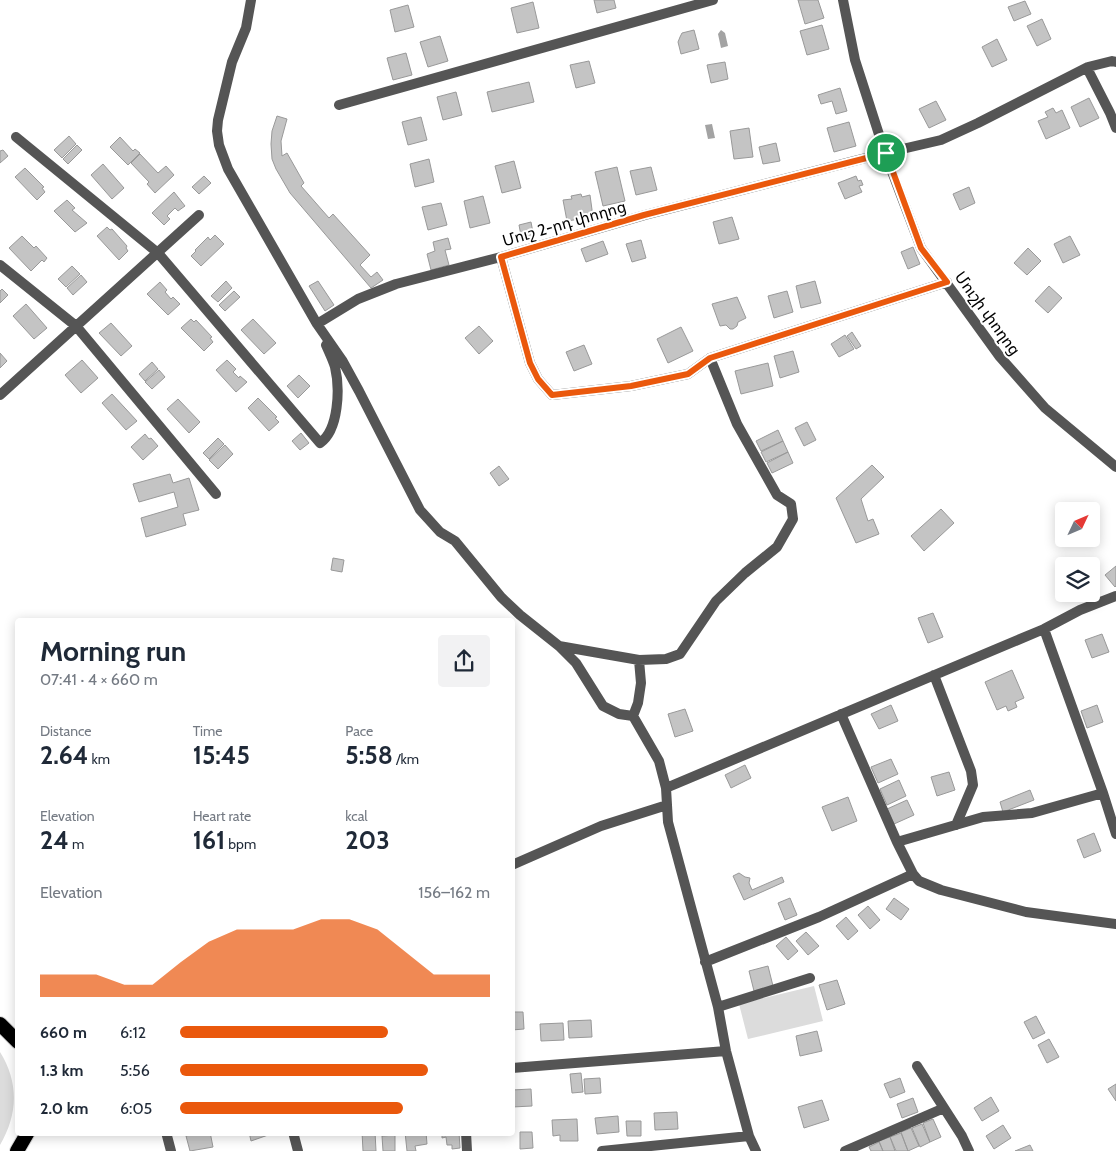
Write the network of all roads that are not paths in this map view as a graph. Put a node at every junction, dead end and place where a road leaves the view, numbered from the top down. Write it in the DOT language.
graph roads {
  1 [pos="251,0"];
  2 [pos="713,0"];
  3 [pos="843,0"];
  4 [pos="1116,62"];
  5 [pos="1087,68"];
  6 [pos="339,105"];
  7 [pos="1116,128"];
  8 [pos="16,137"];
  9 [pos="886,153"];
  10 [pos="199,215"];
  11 [pos="158,253"];
  12 [pos="501,257"];
  13 [pos="0,266"];
  14 [pos="947,282"];
  15 [pos="317,324"];
  16 [pos="76,326"];
  17 [pos="710,358"];
  18 [pos="0,395"];
  19 [pos="1116,467"];
  20 [pos="216,494"];
  21 [pos="1116,596"];
  22 [pos="1044,629"];
  23 [pos="559,646"];
  24 [pos="639,660"];
  25 [pos="934,675"];
  26 [pos="841,714"];
  27 [pos="634,716"];
  28 [pos="666,788"];
  29 [pos="1103,793"];
  30 [pos="668,805"];
  31 [pos="956,825"];
  32 [pos="1116,834"];
  33 [pos="897,842"];
  34 [pos="515,864"];
  35 [pos="913,874"];
  36 [pos="1116,924"];
  37 [pos="705,962"];
  38 [pos="810,978"];
  39 [pos="718,1007"];
  40 [pos="0,1024"];
  41 [pos="15,1039"];
  42 [pos="726,1051"];
  43 [pos="917,1066"];
  44 [pos="515,1068"];
  45 [pos="944,1108"];
  46 [pos="26,1136"];
  47 [pos="167,1136"];
  48 [pos="294,1136"];
  49 [pos="466,1136"];
  50 [pos="749,1136"];
  51 [pos="727,1139"];
  52 [pos="17,1151"];
  53 [pos="171,1151"];
  54 [pos="298,1151"];
  55 [pos="467,1151"];
  56 [pos="602,1151"];
  57 [pos="725,1151"];
  58 [pos="756,1151"];
  59 [pos="845,1151"];
  60 [pos="969,1151"];
  1 -- 15 [label="street"];
  2 -- 6 [label="street"];
  3 -- 9 [label="street, Մուշի փողոց"];
  4 -- 5 [label="street, Մուշ 2-րդ փողոց"];
  5 -- 7 [label="street"];
  5 -- 9 [label="street, Մուշ 2-րդ փողոց"];
  8 -- 11 [label="street"];
  9 -- 12 [label="street, Մուշ 2-րդ փողոց"];
  9 -- 14 [label="street, Մուշի փողոց"];
  10 -- 11 [label="street"];
  11 -- 15 [label="street"];
  11 -- 16 [label="street"];
  12 -- 15 [label="street, Մուշ 2-րդ փողոց"];
  12 -- 17 [label="street"];
  13 -- 16 [label="street"];
  14 -- 17 [label="street"];
  14 -- 19 [label="street, Մուշի փողոց"];
  15 -- 23 [label="street"];
  16 -- 18 [label="street"];
  16 -- 20 [label="street"];
  17 -- 24 [label="street"];
  21 -- 22 [label="street"];
  22 -- 25 [label="street"];
  22 -- 29 [label="street"];
  23 -- 24 [label="street"];
  23 -- 27 [label="street"];
  24 -- 27 [label="street"];
  25 -- 26 [label="street"];
  25 -- 31 [label="street"];
  26 -- 28 [label="street"];
  26 -- 33 [label="street"];
  27 -- 28 [label="street"];
  28 -- 30 [label="street"];
  29 -- 31 [label="street"];
  29 -- 32 [label="street"];
  30 -- 34 [label="street"];
  30 -- 37 [label="street"];
  31 -- 33 [label="street"];
  33 -- 35 [label="street"];
  35 -- 36 [label="street"];
  35 -- 37 [label="street"];
  37 -- 39 [label="street"];
  38 -- 39 [label="street"];
  39 -- 42 [label="street"];
  40 -- 41 [label="highway"];
  42 -- 44 [label="street"];
  42 -- 50 [label="street"];
  43 -- 45 [label="street"];
  45 -- 59 [label="street"];
  45 -- 60 [label="street"];
  46 -- 52 [label="highway"];
  47 -- 53 [label="street"];
  48 -- 54 [label="street"];
  49 -- 55 [label="street"];
  50 -- 51 [label="street"];
  50 -- 58 [label="street"];
  51 -- 56 [label="street"];
  51 -- 57 [label="street"];
}
